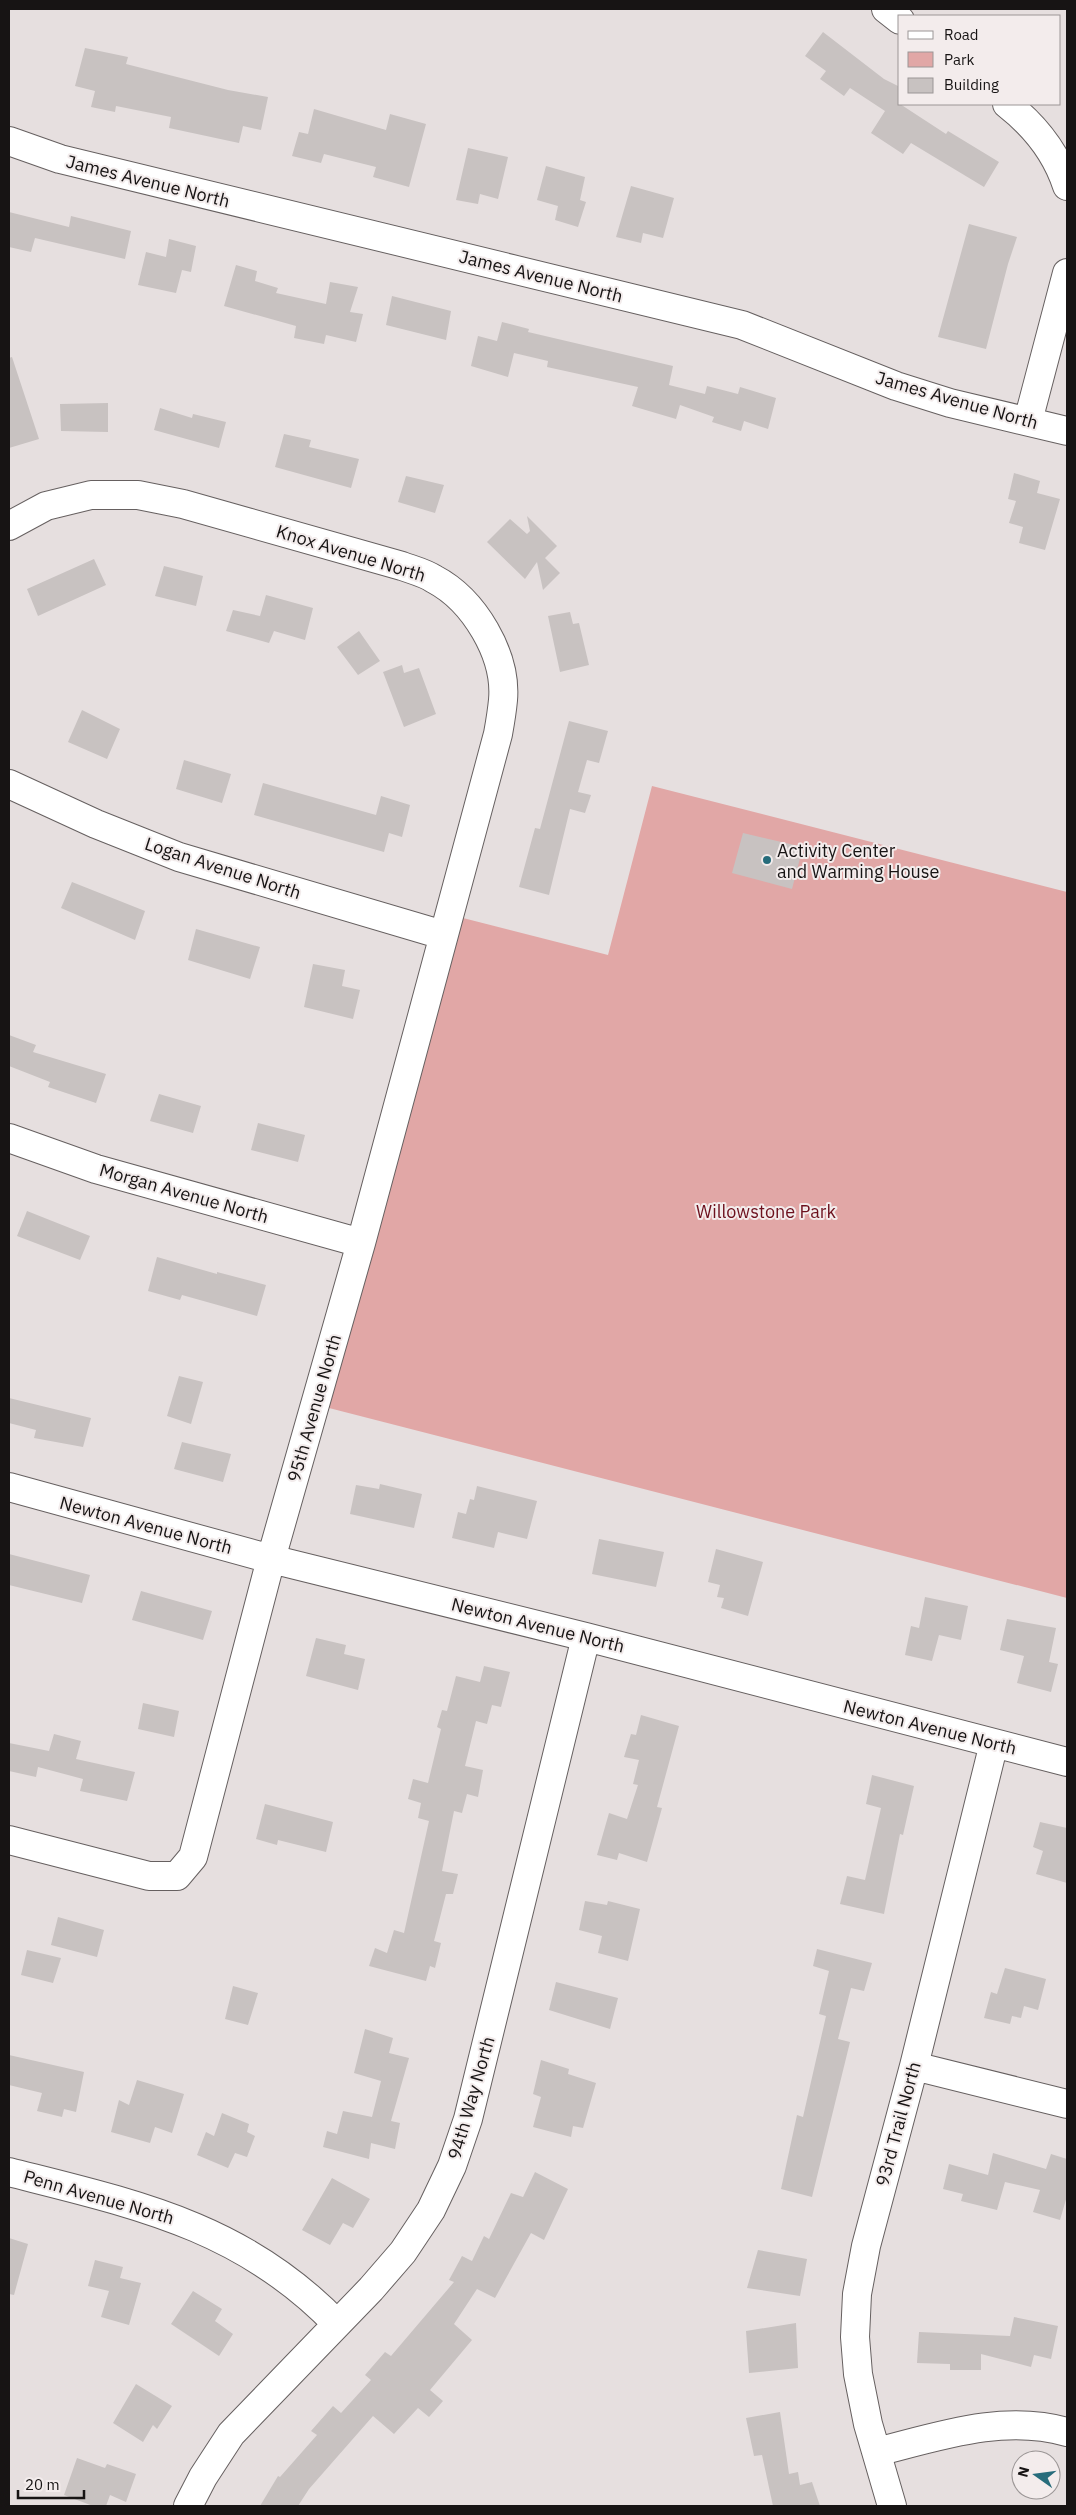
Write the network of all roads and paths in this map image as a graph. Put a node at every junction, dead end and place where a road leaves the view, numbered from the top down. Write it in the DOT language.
graph roads {
  1 [pos="886,9"];
  2 [pos="898,18"];
  3 [pos="1008,105"];
  4 [pos="9,142"];
  5 [pos="1067,186"];
  6 [pos="1067,273"];
  7 [pos="1028,421"];
  8 [pos="1067,431"];
  9 [pos="9,526"];
  10 [pos="9,784"];
  11 [pos="443,935"];
  12 [pos="9,1138"];
  13 [pos="361,1243"];
  14 [pos="9,1487"];
  15 [pos="271,1559"];
  16 [pos="586,1637"];
  17 [pos="994,1743"];
  18 [pos="1067,1762"];
  19 [pos="9,1840"];
  20 [pos="914,2066"];
  21 [pos="1067,2104"];
  22 [pos="9,2172"];
  23 [pos="337,2324"];
  24 [pos="1067,2432"];
  25 [pos="877,2452"];
  26 [pos="188,2506"];
  27 [pos="892,2506"];
  1 -- 2 [label="street"];
  3 -- 5 [label="street"];
  4 -- 7 [label="street, James Avenue North"];
  6 -- 7 [label="street"];
  7 -- 8 [label="street, James Avenue North"];
  9 -- 11 [label="street, Knox Avenue North"];
  10 -- 11 [label="street, Logan Avenue North"];
  11 -- 13 [label="street, 95th Avenue North"];
  12 -- 13 [label="street, Morgan Avenue North"];
  13 -- 15 [label="street, 95th Avenue North"];
  14 -- 15 [label="street, Newton Avenue North"];
  15 -- 16 [label="street, Newton Avenue North"];
  15 -- 19 [label="street, 95th Avenue North"];
  16 -- 17 [label="street, Newton Avenue North"];
  16 -- 23 [label="street, 94th Way North"];
  17 -- 18 [label="street, Newton Avenue North"];
  17 -- 20 [label="street, 93rd Trail North"];
  20 -- 21 [label="street"];
  20 -- 25 [label="street, 93rd Trail North"];
  22 -- 23 [label="street, Penn Avenue North"];
  23 -- 26 [label="street, 94th Way North"];
  24 -- 25 [label="street"];
  25 -- 27 [label="street, 93rd Trail North"];
}
